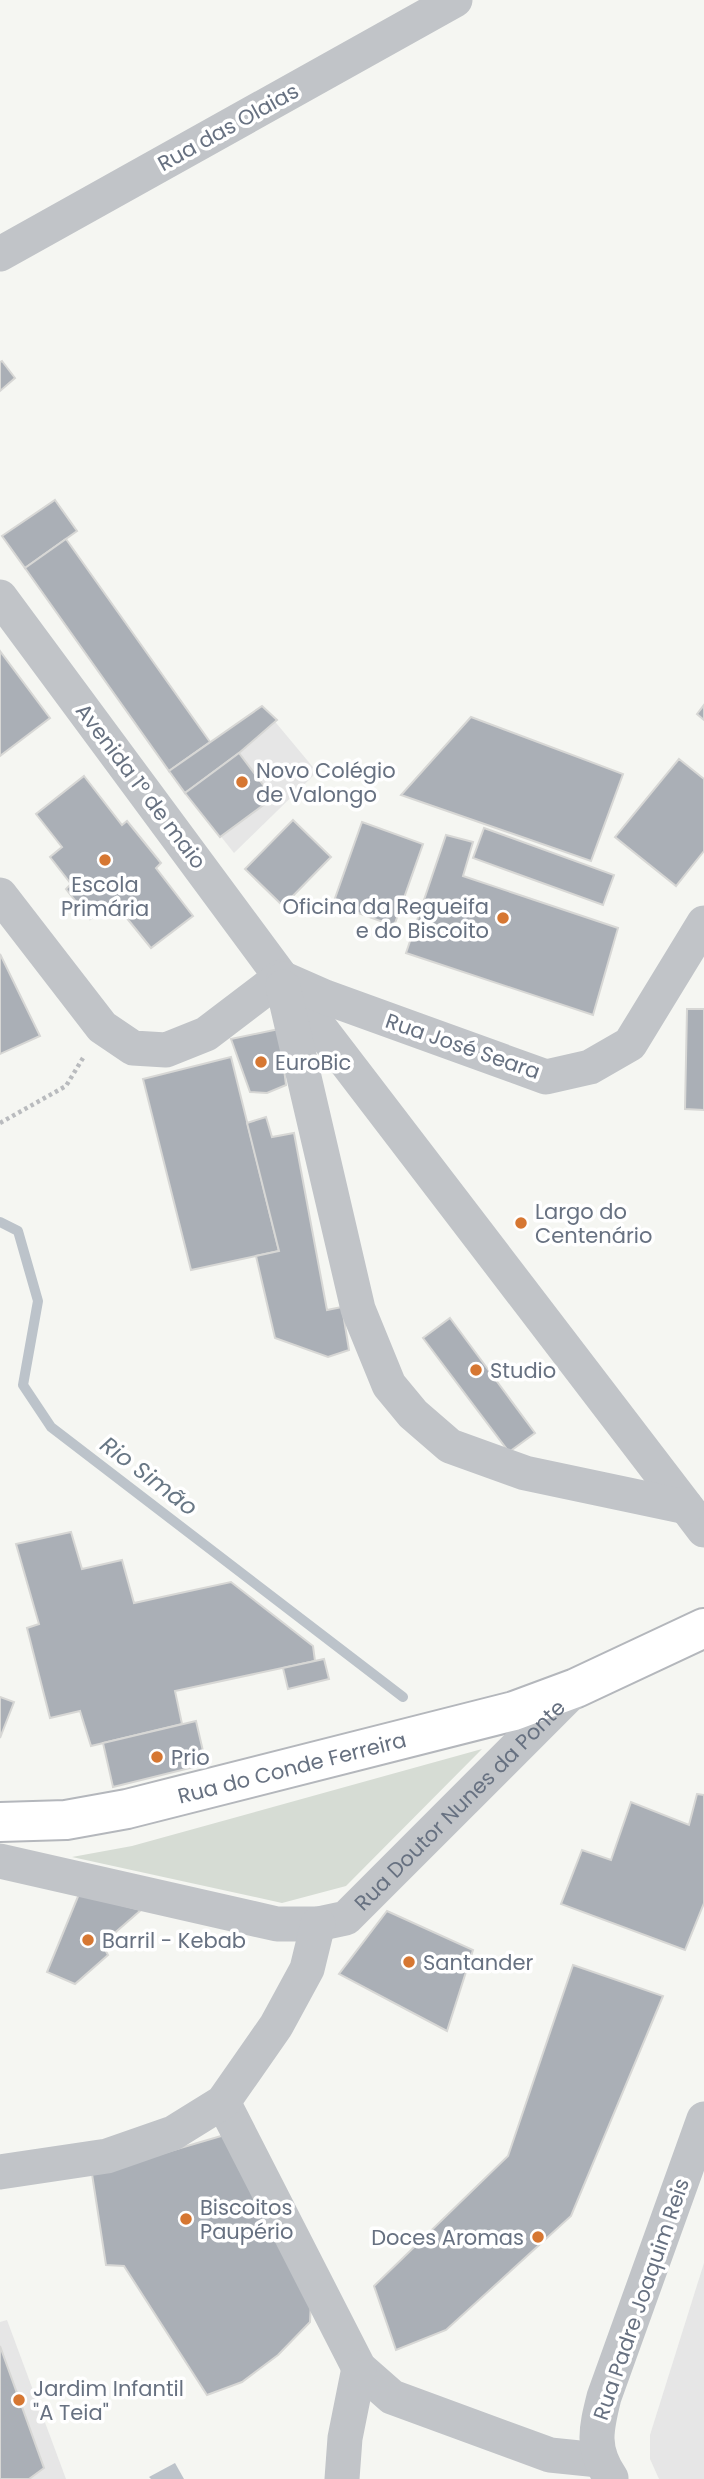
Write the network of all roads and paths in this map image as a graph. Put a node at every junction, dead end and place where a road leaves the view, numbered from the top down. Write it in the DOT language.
graph roads {
  1 [pos="455,0"];
  2 [pos="0,254"];
  3 [pos="0,597"];
  4 [pos="0,895"];
  5 [pos="704,923"];
  6 [pos="281,977"];
  7 [pos="102,1027"];
  8 [pos="0,1123"];
  9 [pos="695,1519"];
  10 [pos="704,1628"];
  11 [pos="576,1688"];
  12 [pos="0,1822"];
  13 [pos="0,1861"];
  14 [pos="318,1924"];
  15 [pos="223,2102"];
  16 [pos="704,2119"];
  17 [pos="0,2172"];
  18 [pos="359,2368"];
  19 [pos="605,2470"];
  20 [pos="342,2479"];
  1 -- 2 [label="street, Rua das Olaias"];
  3 -- 6 [label="street, Avenida 1º de maio"];
  4 -- 7 [label="street"];
  5 -- 6 [label="street, Rua José Seara"];
  6 -- 7 [label="street"];
  6 -- 9 [label="street"];
  6 -- 9 [label="street"];
  7 -- 8 [label="path"];
  10 -- 11 [label="main road, Rua Doutor Nunes da Ponte"];
  11 -- 12 [label="main road, Rua do Conde Ferreira"];
  11 -- 14 [label="street, Rua Doutor Nunes da Ponte"];
  13 -- 14 [label="street, Rua Doutor Nunes da Ponte"];
  14 -- 15 [label="street"];
  15 -- 17 [label="street"];
  15 -- 18 [label="street"];
  16 -- 19 [label="street, Rua Padre Joaquim Reis"];
  18 -- 19 [label="street"];
  18 -- 20 [label="street"];
}
